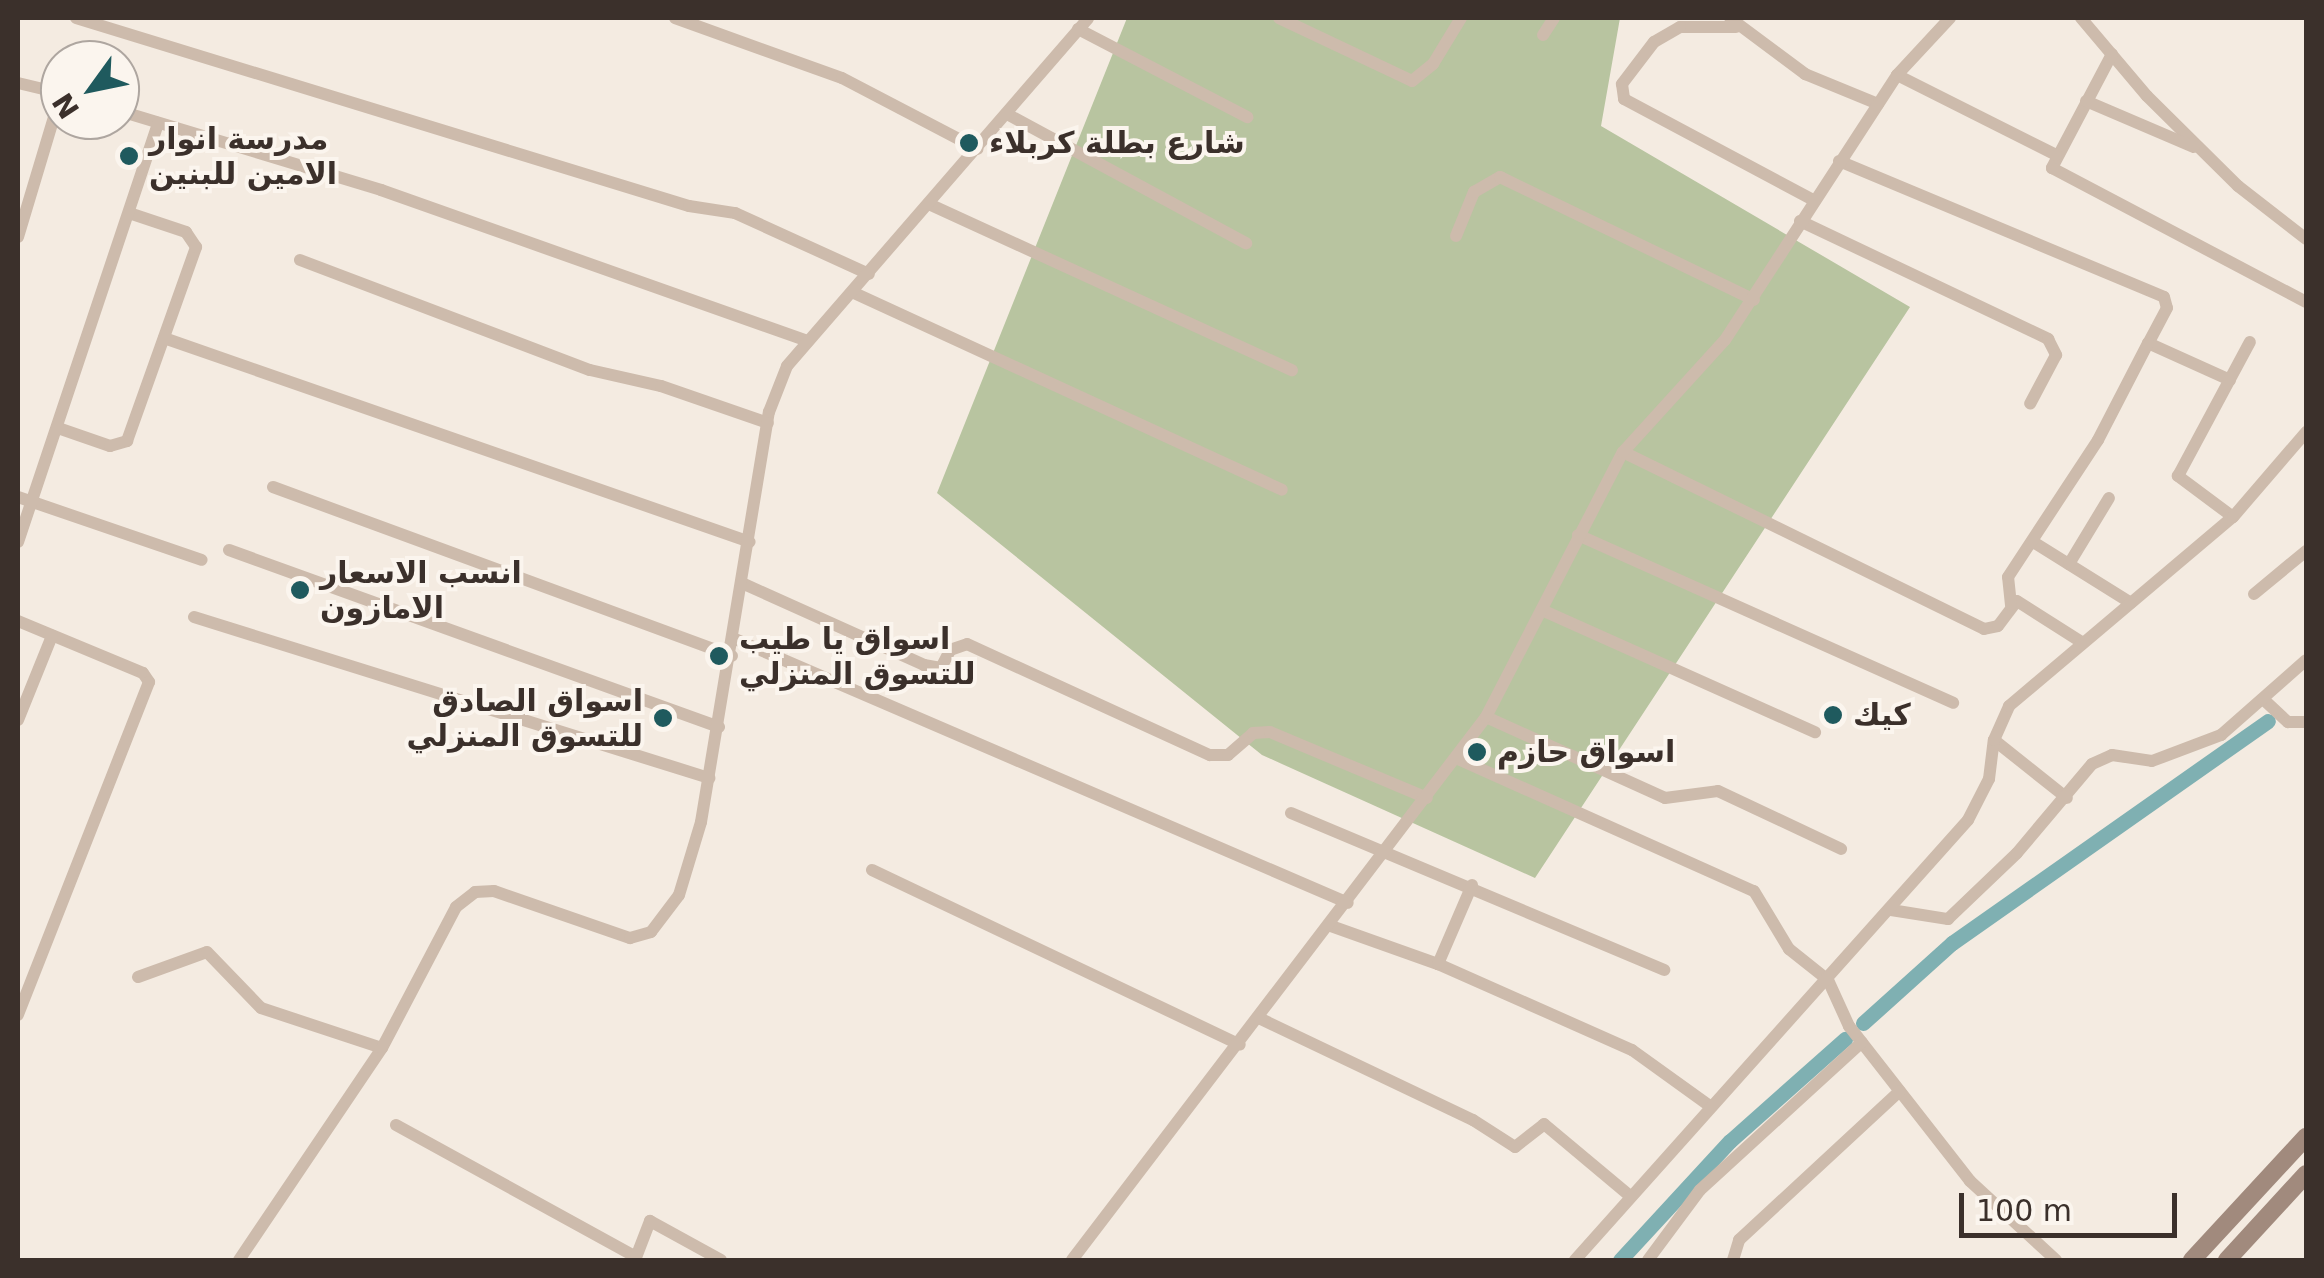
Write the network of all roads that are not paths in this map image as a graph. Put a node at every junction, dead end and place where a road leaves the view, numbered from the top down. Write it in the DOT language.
graph roads {
  1 [pos="76,18"];
  2 [pos="674,18"];
  3 [pos="1280,18"];
  4 [pos="1462,18"];
  5 [pos="1554,18"];
  6 [pos="1950,18"];
  7 [pos="2081,18"];
  8 [pos="1733,22"];
  9 [pos="1083,23"];
  10 [pos="1542,35"];
  11 [pos="2112,54"];
  12 [pos="1897,75"];
  13 [pos="2086,101"];
  14 [pos="1878,104"];
  15 [pos="1007,114"];
  16 [pos="140,117"];
  17 [pos="1247,118"];
  18 [pos="158,123"];
  19 [pos="47,140"];
  20 [pos="978,149"];
  21 [pos="2202,150"];
  22 [pos="2056,156"];
  23 [pos="1839,161"];
  24 [pos="1813,200"];
  25 [pos="932,206"];
  26 [pos="129,213"];
  27 [pos="1800,222"];
  28 [pos="1456,236"];
  29 [pos="18,237"];
  30 [pos="2306,239"];
  31 [pos="1246,243"];
  32 [pos="300,260"];
  33 [pos="869,274"];
  34 [pos="852,292"];
  35 [pos="1754,300"];
  36 [pos="2306,302"];
  37 [pos="164,338"];
  38 [pos="808,341"];
  39 [pos="2250,342"];
  40 [pos="2148,344"];
  41 [pos="1292,370"];
  42 [pos="2230,380"];
  43 [pos="2030,404"];
  44 [pos="768,423"];
  45 [pos="58,428"];
  46 [pos="2306,432"];
  47 [pos="1623,452"];
  48 [pos="273,487"];
  49 [pos="1282,490"];
  50 [pos="18,497"];
  51 [pos="2109,498"];
  52 [pos="32,502"];
  53 [pos="2233,518"];
  54 [pos="1578,534"];
  55 [pos="18,542"];
  56 [pos="750,542"];
  57 [pos="2035,543"];
  58 [pos="229,550"];
  59 [pos="2306,551"];
  60 [pos="202,560"];
  61 [pos="2069,564"];
  62 [pos="744,584"];
  63 [pos="2254,594"];
  64 [pos="2131,603"];
  65 [pos="2011,604"];
  66 [pos="1544,611"];
  67 [pos="194,617"];
  68 [pos="18,621"];
  69 [pos="52,636"];
  70 [pos="736,638"];
  71 [pos="2083,644"];
  72 [pos="732,656"];
  73 [pos="2306,660"];
  74 [pos="2264,698"];
  75 [pos="1952,703"];
  76 [pos="1486,717"];
  77 [pos="18,720"];
  78 [pos="2306,722"];
  79 [pos="719,727"];
  80 [pos="1815,732"];
  81 [pos="1994,740"];
  82 [pos="1456,758"];
  83 [pos="710,778"];
  84 [pos="1427,798"];
  85 [pos="2067,798"];
  86 [pos="1291,813"];
  87 [pos="1841,849"];
  88 [pos="1387,851"];
  89 [pos="872,870"];
  90 [pos="1472,886"];
  91 [pos="1348,903"];
  92 [pos="1892,910"];
  93 [pos="1331,926"];
  94 [pos="1438,964"];
  95 [pos="1664,970"];
  96 [pos="138,978"];
  97 [pos="1828,980"];
  98 [pos="18,1014"];
  99 [pos="1261,1019"];
  100 [pos="1862,1042"];
  101 [pos="1240,1045"];
  102 [pos="382,1048"];
  103 [pos="1900,1091"];
  104 [pos="1711,1106"];
  105 [pos="396,1125"];
  106 [pos="2306,1137"];
  107 [pos="2306,1174"];
  108 [pos="1630,1196"];
  109 [pos="636,1258"];
  110 [pos="239,1260"];
  111 [pos="721,1260"];
  112 [pos="1072,1260"];
  113 [pos="1575,1260"];
  114 [pos="1648,1260"];
  115 [pos="1733,1260"];
  116 [pos="2056,1260"];
  117 [pos="2192,1260"];
  118 [pos="2227,1260"];
  1 -- 33 [label="street"];
  2 -- 20 [label="street"];
  3 -- 4 [label="street"];
  5 -- 10 [label="street"];
  6 -- 12 [label="street"];
  7 -- 11 [label="street"];
  8 -- 14 [label="street"];
  8 -- 24 [label="street"];
  9 -- 15 [label="street"];
  9 -- 17 [label="street"];
  11 -- 13 [label="street"];
  11 -- 21 [label="street"];
  12 -- 14 [label="street"];
  12 -- 22 [label="street"];
  13 -- 21 [label="street"];
  13 -- 22 [label="street"];
  14 -- 23 [label="street"];
  15 -- 20 [label="street"];
  15 -- 31 [label="street"];
  16 -- 18 [label="street"];
  18 -- 26 [label="street"];
  18 -- 38 [label="street"];
  19 -- 29 [label="street"];
  20 -- 25 [label="street"];
  21 -- 30 [label="street"];
  22 -- 36 [label="street"];
  23 -- 24 [label="street"];
  23 -- 40 [label="street"];
  24 -- 27 [label="street"];
  25 -- 33 [label="street"];
  25 -- 41 [label="street"];
  26 -- 37 [label="street"];
  26 -- 45 [label="street"];
  27 -- 35 [label="street"];
  27 -- 43 [label="street"];
  28 -- 35 [label="street"];
  32 -- 44 [label="street"];
  33 -- 34 [label="street"];
  34 -- 38 [label="street"];
  34 -- 49 [label="street"];
  35 -- 47 [label="street"];
  37 -- 45 [label="street"];
  37 -- 56 [label="street"];
  38 -- 44 [label="street"];
  39 -- 42 [label="street"];
  40 -- 42 [label="street"];
  40 -- 57 [label="street"];
  42 -- 53 [label="street"];
  44 -- 56 [label="street"];
  45 -- 52 [label="street"];
  46 -- 53 [label="street"];
  47 -- 54 [label="street"];
  47 -- 65 [label="street"];
  48 -- 72 [label="street"];
  50 -- 52 [label="street"];
  51 -- 61 [label="street"];
  52 -- 55 [label="street"];
  52 -- 60 [label="street"];
  53 -- 64 [label="street"];
  54 -- 66 [label="street"];
  54 -- 75 [label="street"];
  56 -- 62 [label="street"];
  57 -- 61 [label="street"];
  57 -- 65 [label="street"];
  58 -- 79 [label="street"];
  59 -- 63 [label="street"];
  61 -- 64 [label="street"];
  62 -- 70 [label="street"];
  62 -- 84 [label="street"];
  64 -- 71 [label="street"];
  65 -- 71 [label="street"];
  66 -- 76 [label="street"];
  66 -- 80 [label="street"];
  67 -- 83 [label="street"];
  68 -- 69 [label="street"];
  69 -- 77 [label="street"];
  69 -- 98 [label="street"];
  70 -- 72 [label="street"];
  70 -- 91 [label="street"];
  71 -- 81 [label="street"];
  72 -- 79 [label="street"];
  73 -- 74 [label="street"];
  74 -- 78 [label="street"];
  74 -- 85 [label="street"];
  76 -- 82 [label="street"];
  76 -- 87 [label="street"];
  79 -- 83 [label="street"];
  81 -- 85 [label="street"];
  81 -- 92 [label="street"];
  82 -- 84 [label="street"];
  82 -- 97 [label="street"];
  83 -- 102 [label="street"];
  84 -- 88 [label="street"];
  85 -- 92 [label="street"];
  86 -- 88 [label="street"];
  88 -- 90 [label="street"];
  88 -- 91 [label="street"];
  89 -- 101 [label="street"];
  90 -- 94 [label="street"];
  90 -- 95 [label="street"];
  91 -- 93 [label="street"];
  92 -- 97 [label="street"];
  93 -- 94 [label="street"];
  93 -- 99 [label="street"];
  94 -- 104 [label="street"];
  96 -- 102 [label="street"];
  97 -- 100 [label="street"];
  97 -- 104 [label="street"];
  99 -- 101 [label="street"];
  99 -- 108 [label="street"];
  100 -- 103 [label="street"];
  100 -- 114 [label="street"];
  101 -- 112 [label="street"];
  102 -- 110 [label="street"];
  103 -- 115 [label="street"];
  103 -- 116 [label="street"];
  104 -- 108 [label="street"];
  105 -- 109 [label="street"];
  106 -- 117 [label="main road"];
  107 -- 118 [label="main road"];
  108 -- 113 [label="street"];
  109 -- 111 [label="street"];
}
